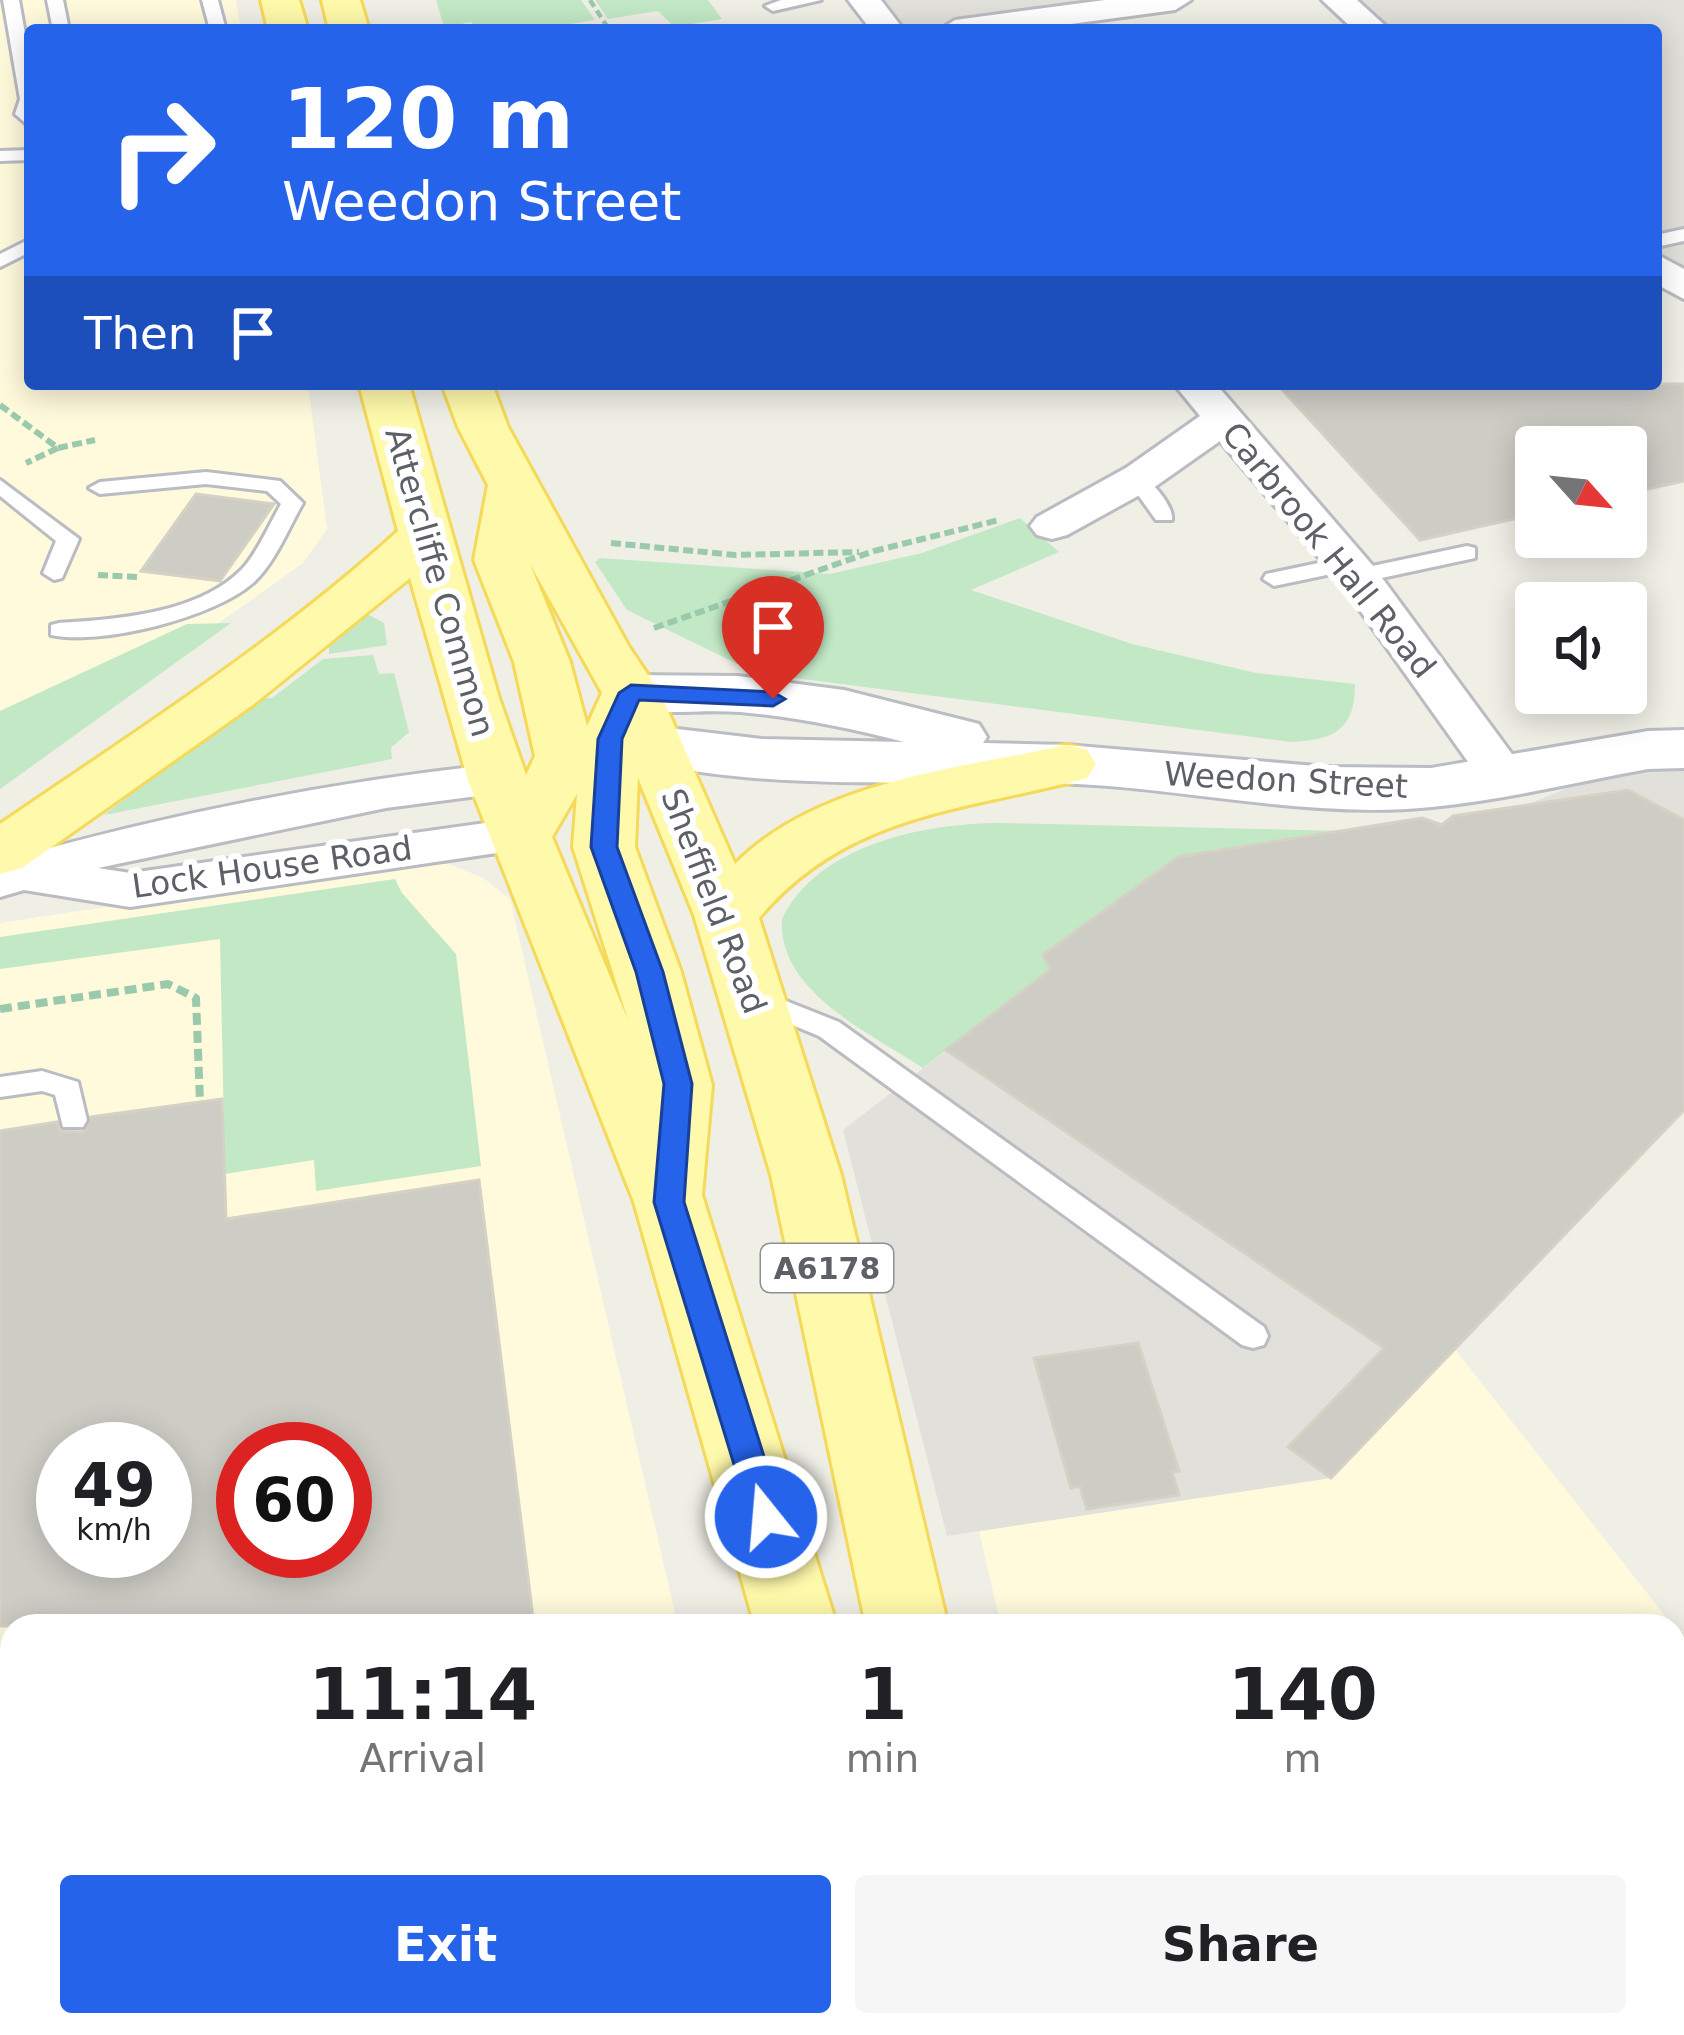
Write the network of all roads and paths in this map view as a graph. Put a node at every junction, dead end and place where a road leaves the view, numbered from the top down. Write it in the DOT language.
graph roads {
  1 [pos="11,0"];
  2 [pos="813,0"];
  3 [pos="864,0"];
  4 [pos="1175,0"];
  5 [pos="1338,0"];
  6 [pos="773,6"];
  7 [pos="883,24"];
  8 [pos="999,24"];
  9 [pos="1367,24"];
  10 [pos="17,29"];
  11 [pos="0,39"];
  12 [pos="24,74"];
  13 [pos="386,390"];
  14 [pos="469,390"];
  15 [pos="1199,390"];
  16 [pos="0,405"];
  17 [pos="1223,418"];
  18 [pos="95,440"];
  19 [pos="58,448"];
  20 [pos="19,466"];
  21 [pos="1138,481"];
  22 [pos="514,485"];
  23 [pos="0,486"];
  24 [pos="100,488"];
  25 [pos="1164,515"];
  26 [pos="1052,526"];
  27 [pos="426,534"];
  28 [pos="546,543"];
  29 [pos="874,551"];
  30 [pos="1467,553"];
  31 [pos="1352,570"];
  32 [pos="54,573"];
  33 [pos="1274,579"];
  34 [pos="59,630"];
  35 [pos="470,698"];
  36 [pos="1672,742"];
  37 [pos="582,750"];
  38 [pos="1066,764"];
  39 [pos="1503,776"];
  40 [pos="8,870"];
  41 [pos="726,915"];
  42 [pos="754,998"];
  43 [pos="0,1009"];
  44 [pos="0,1087"];
  45 [pos="200,1102"];
  46 [pos="73,1120"];
  47 [pos="669,1202"];
  48 [pos="1252,1336"];
  49 [pos="792,1614"];
  50 [pos="904,1614"];
  1 -- 10 [label="lane"];
  2 -- 6 [label="lane"];
  3 -- 7 [label="street"];
  4 -- 8 [label="street"];
  5 -- 9 [label="street"];
  10 -- 11 [label="lane"];
  10 -- 12 [label="lane"];
  13 -- 27 [label="main road, Attercliffe Common"];
  14 -- 22 [label="main road"];
  15 -- 17 [label="street, Carbrook Hall Road"];
  16 -- 19 [label="path"];
  17 -- 21 [label="street"];
  17 -- 31 [label="street, Carbrook Hall Road"];
  18 -- 19 [label="path"];
  19 -- 20 [label="path"];
  21 -- 25 [label="lane"];
  21 -- 26 [label="street"];
  22 -- 28 [label="main road"];
  22 -- 37 [label="main road, Attercliffe Common"];
  23 -- 32 [label="lane"];
  24 -- 34 [label="lane"];
  26 -- 29 [label="path"];
  27 -- 35 [label="main road, Attercliffe Common"];
  27 -- 40 [label="main road"];
  28 -- 29 [label="path"];
  28 -- 37 [label="main road"];
  29 -- 37 [label="path"];
  30 -- 31 [label="lane"];
  31 -- 33 [label="lane"];
  31 -- 39 [label="street, Carbrook Hall Road"];
  35 -- 37 [label="main road, Attercliffe Common"];
  35 -- 37 [label="main road"];
  36 -- 39 [label="street, Weedon Street"];
  37 -- 38 [label="street, Weedon Street"];
  37 -- 40 [label="street, Lock House Road"];
  37 -- 41 [label="main road, Sheffield Road / A6178"];
  37 -- 47 [label="main road, Sheffield Road"];
  37 -- 47 [label="main road, Sheffield Road"];
  38 -- 39 [label="street, Weedon Street"];
  38 -- 41 [label="main road"];
  41 -- 42 [label="main road, Sheffield Road / A6178"];
  42 -- 48 [label="lane"];
  42 -- 50 [label="main road, Sheffield Road / A6178"];
  43 -- 45 [label="path"];
  44 -- 46 [label="lane"];
  47 -- 49 [label="main road, Sheffield Road"];
}
